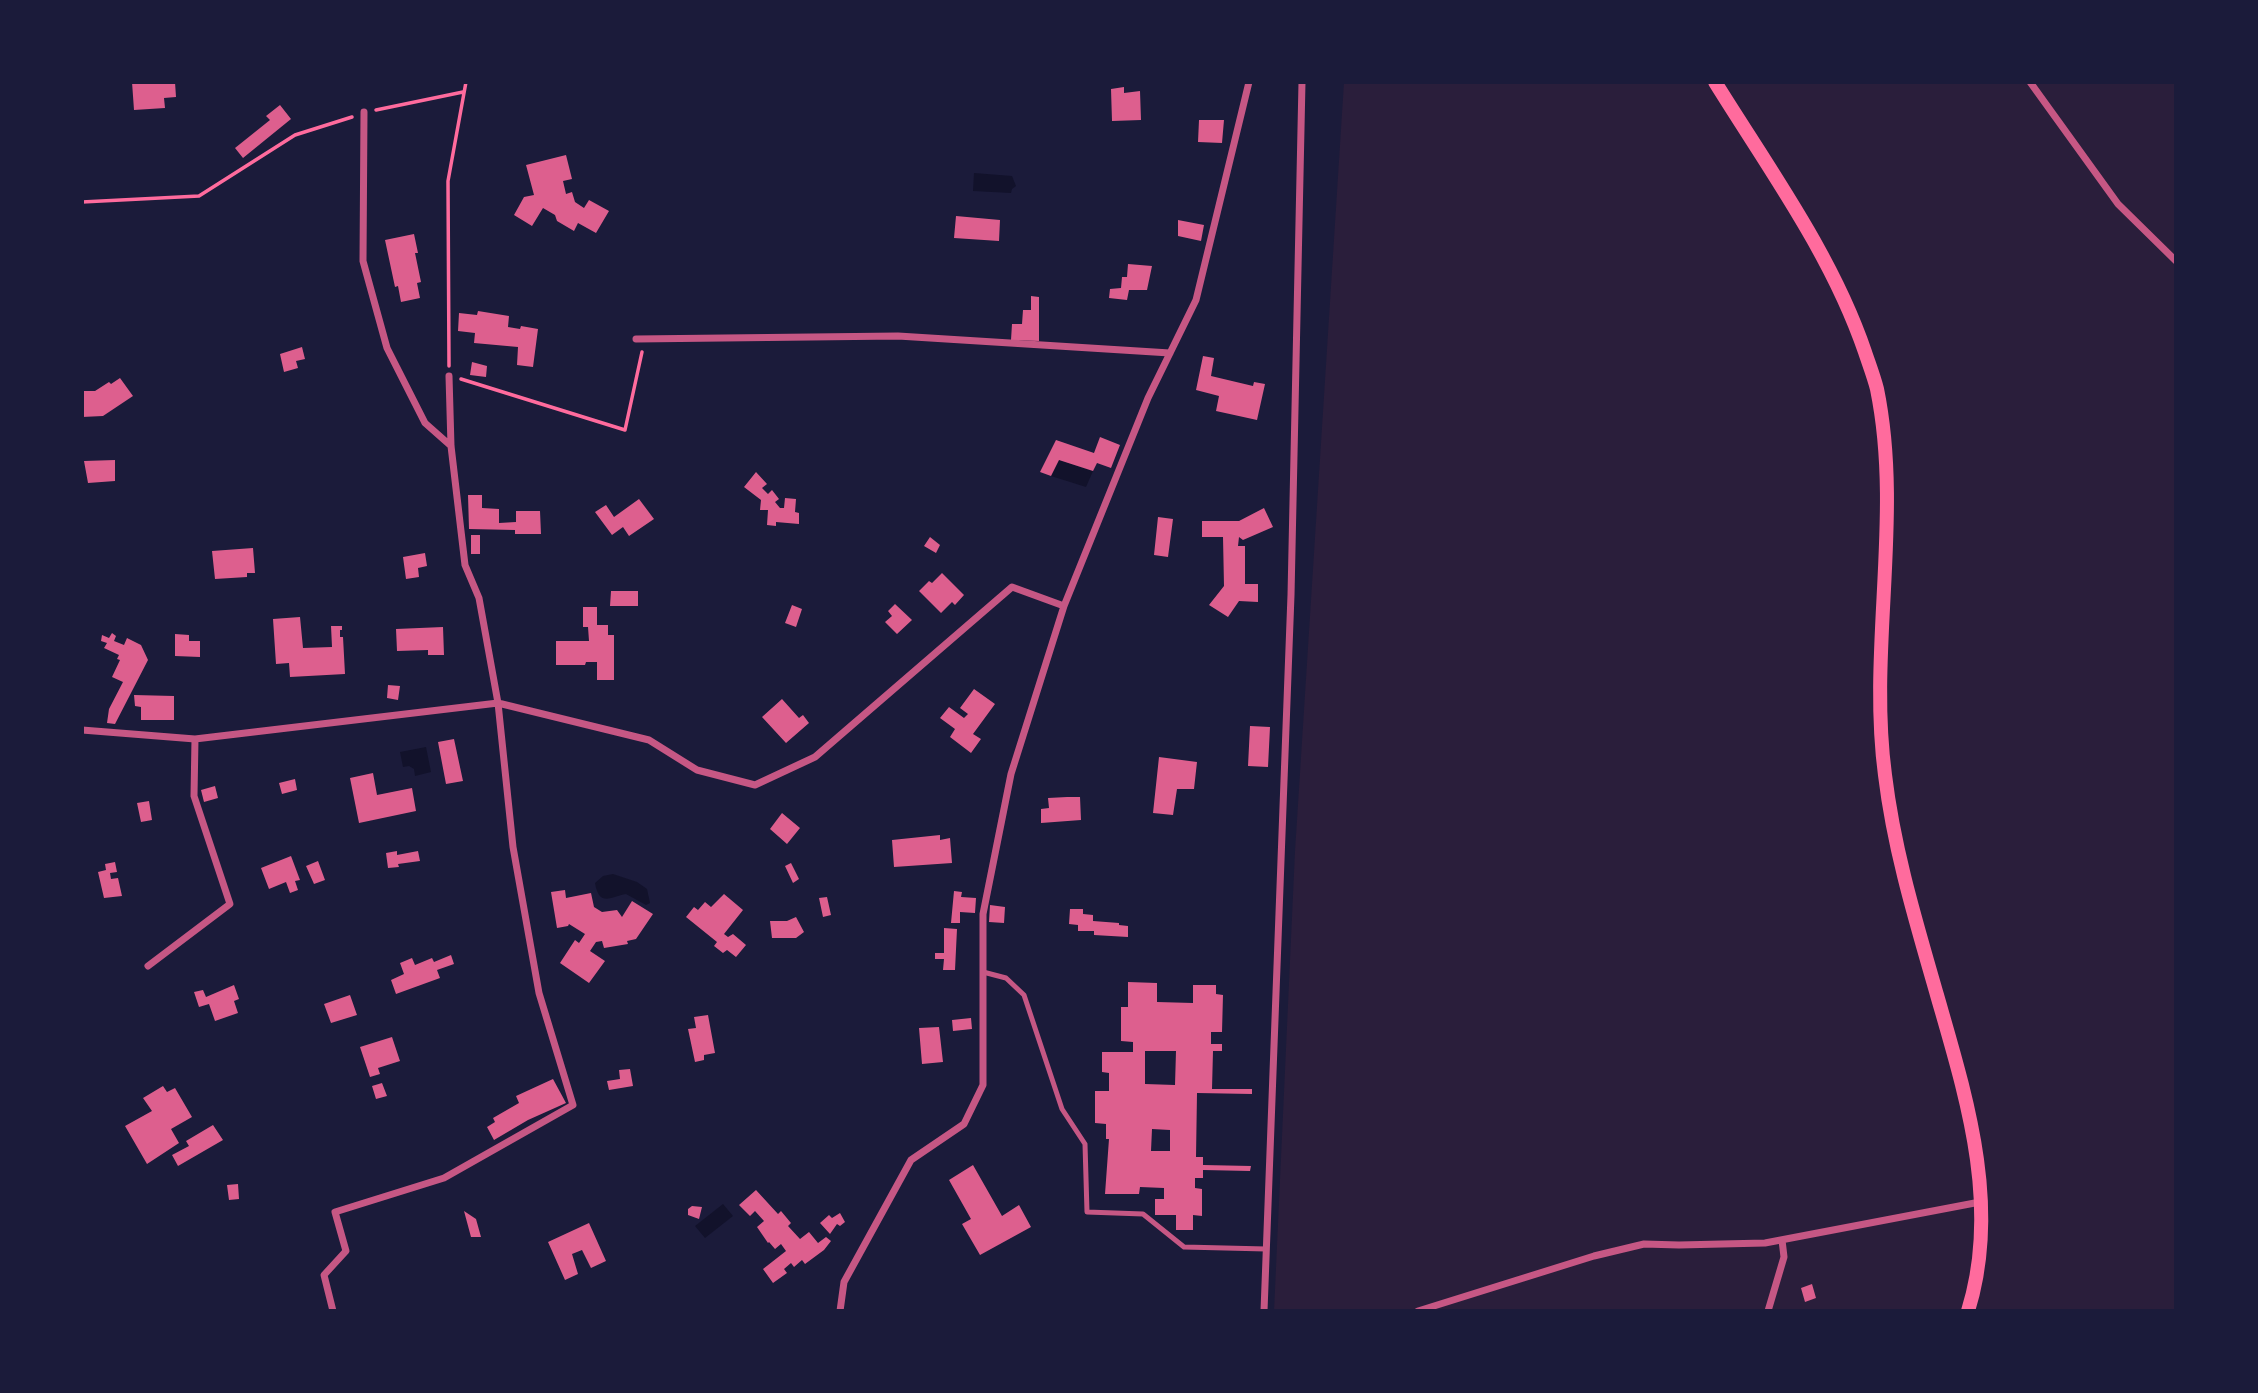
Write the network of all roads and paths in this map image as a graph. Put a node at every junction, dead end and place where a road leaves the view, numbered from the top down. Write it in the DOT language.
graph roads {
  1 [pos="466,82"];
  2 [pos="1249,82"];
  3 [pos="1302,82"];
  4 [pos="1715,82"];
  5 [pos="2030,82"];
  6 [pos="463,92"];
  7 [pos="364,113"];
  8 [pos="82,202"];
  9 [pos="2176,261"];
  10 [pos="640,340"];
  11 [pos="1170,353"];
  12 [pos="449,376"];
  13 [pos="451,446"];
  14 [pos="1064,606"];
  15 [pos="498,703"];
  16 [pos="82,730"];
  17 [pos="195,739"];
  18 [pos="148,966"];
  19 [pos="983,972"];
  20 [pos="1980,1202"];
  21 [pos="1782,1240"];
  22 [pos="1266,1250"];
  23 [pos="333,1311"];
  24 [pos="840,1311"];
  25 [pos="1264,1311"];
  26 [pos="1418,1311"];
  27 [pos="1768,1311"];
  28 [pos="1968,1311"];
  1 -- 6 [label="path"];
  2 -- 11 [label="street"];
  3 -- 22 [label="street"];
  4 -- 20 [label="main road"];
  5 -- 9 [label="street"];
  6 -- 7 [label="path"];
  6 -- 12 [label="path"];
  7 -- 8 [label="path"];
  7 -- 13 [label="street"];
  10 -- 11 [label="street"];
  10 -- 12 [label="path"];
  11 -- 14 [label="street"];
  12 -- 13 [label="street"];
  13 -- 15 [label="street"];
  14 -- 15 [label="street"];
  14 -- 19 [label="street"];
  15 -- 17 [label="street"];
  15 -- 23 [label="street"];
  16 -- 17 [label="street"];
  17 -- 18 [label="street"];
  19 -- 22 [label="lane"];
  19 -- 24 [label="street"];
  20 -- 21 [label="street"];
  20 -- 28 [label="main road"];
  21 -- 26 [label="street"];
  21 -- 27 [label="street"];
  22 -- 25 [label="street"];
}
